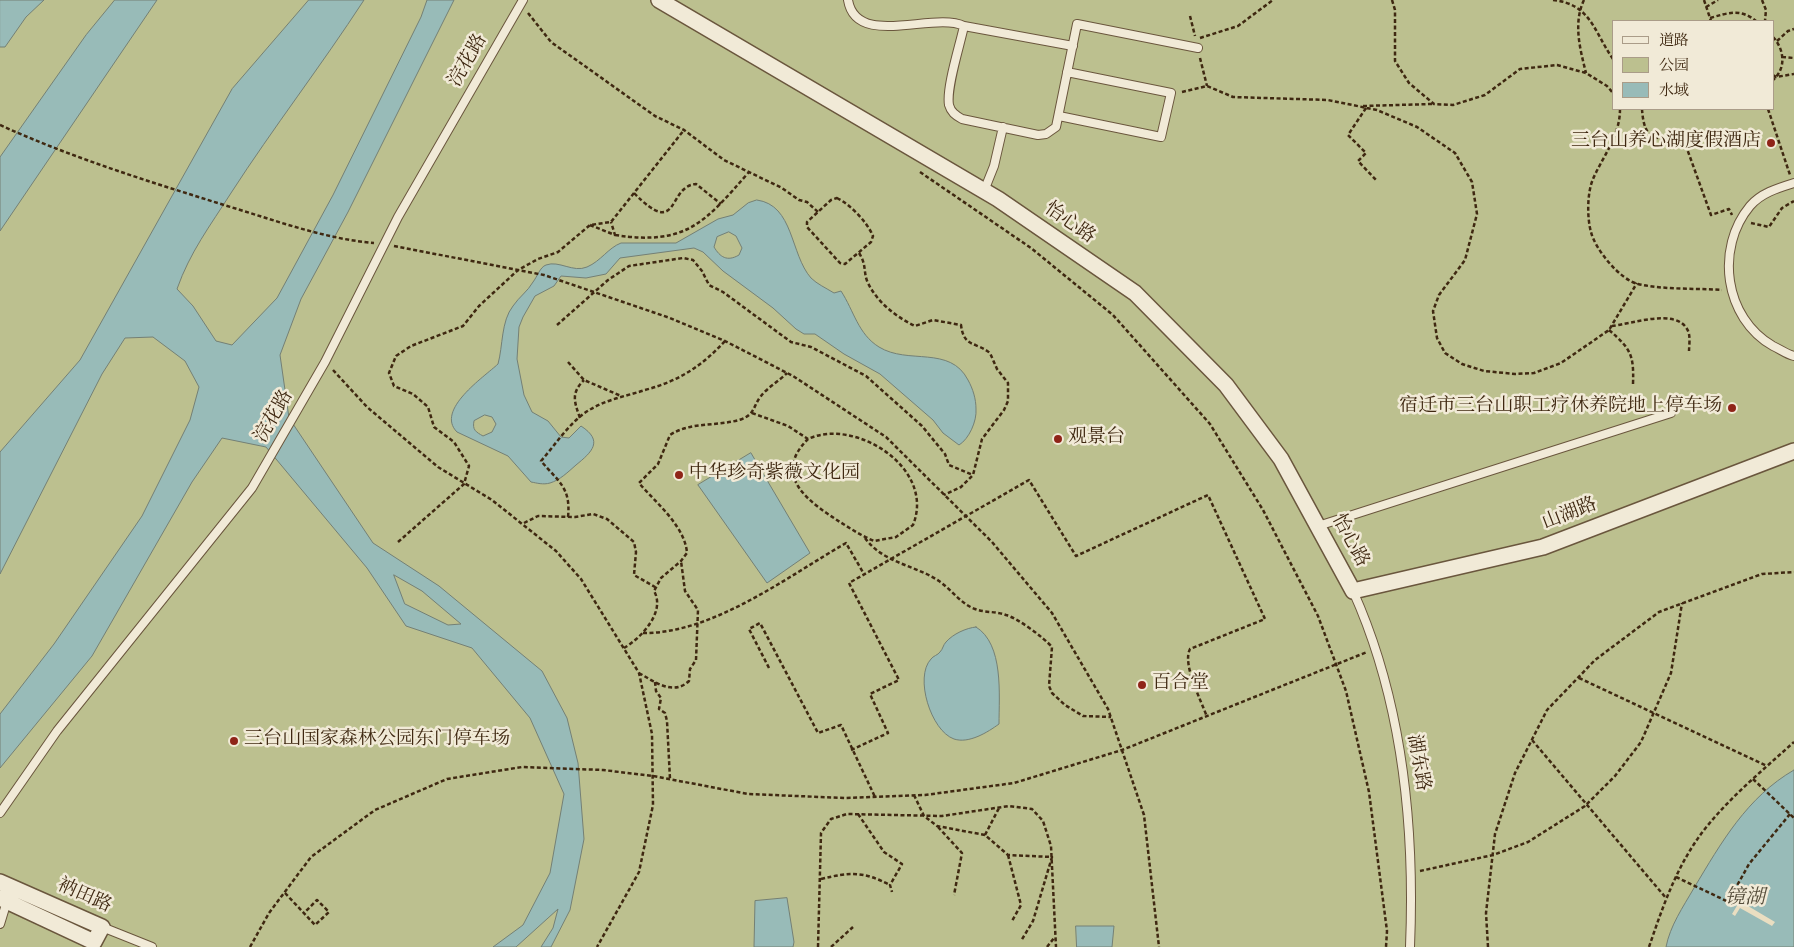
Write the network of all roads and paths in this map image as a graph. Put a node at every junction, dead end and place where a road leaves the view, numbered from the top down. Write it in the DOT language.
graph roads {
  1 [pos="659,0"];
  2 [pos="848,0"];
  3 [pos="1273,0"];
  4 [pos="1392,0"];
  5 [pos="1553,0"];
  6 [pos="1584,0"];
  7 [pos="1704,0"];
  8 [pos="1718,0"];
  9 [pos="1762,0"];
  10 [pos="521,3"];
  11 [pos="1706,7"];
  12 [pos="1580,8"];
  13 [pos="1711,20"];
  14 [pos="1754,20"];
  15 [pos="1765,20"];
  16 [pos="964,26"];
  17 [pos="1794,29"];
  18 [pos="1774,38"];
  19 [pos="1777,41"];
  20 [pos="1197,44"];
  21 [pos="1073,46"];
  22 [pos="1612,57"];
  23 [pos="1782,57"];
  24 [pos="1794,58"];
  25 [pos="1067,72"];
  26 [pos="1586,72"];
  27 [pos="1794,74"];
  28 [pos="1774,76"];
  29 [pos="1612,92"];
  30 [pos="1171,93"];
  31 [pos="1434,104"];
  32 [pos="1357,106"];
  33 [pos="1366,108"];
  34 [pos="1620,110"];
  35 [pos="1642,110"];
  36 [pos="1768,110"];
  37 [pos="1059,116"];
  38 [pos="0,125"];
  39 [pos="1003,127"];
  40 [pos="684,130"];
  41 [pos="917,169"];
  42 [pos="749,172"];
  43 [pos="1377,181"];
  44 [pos="1793,183"];
  45 [pos="984,191"];
  46 [pos="634,193"];
  47 [pos="1794,201"];
  48 [pos="720,204"];
  49 [pos="818,212"];
  50 [pos="1741,220"];
  51 [pos="611,222"];
  52 [pos="590,225"];
  53 [pos="1737,228"];
  54 [pos="615,235"];
  55 [pos="384,244"];
  56 [pos="859,254"];
  57 [pos="518,270"];
  58 [pos="1636,284"];
  59 [pos="1731,290"];
  60 [pos="595,292"];
  61 [pos="557,325"];
  62 [pos="1611,326"];
  63 [pos="1609,330"];
  64 [pos="725,341"];
  65 [pos="1689,352"];
  66 [pos="1794,356"];
  67 [pos="325,362"];
  68 [pos="568,362"];
  69 [pos="787,373"];
  70 [pos="584,380"];
  71 [pos="1633,384"];
  72 [pos="622,396"];
  73 [pos="752,413"];
  74 [pos="1671,413"];
  75 [pos="580,418"];
  76 [pos="808,439"];
  77 [pos="1794,451"];
  78 [pos="972,475"];
  79 [pos="464,484"];
  80 [pos="944,495"];
  81 [pos="966,516"];
  82 [pos="568,518"];
  83 [pos="524,524"];
  84 [pos="1318,526"];
  85 [pos="864,537"];
  86 [pos="398,542"];
  87 [pos="890,560"];
  88 [pos="682,561"];
  89 [pos="1794,572"];
  90 [pos="864,574"];
  91 [pos="655,587"];
  92 [pos="1353,591"];
  93 [pos="1682,603"];
  94 [pos="697,625"];
  95 [pos="643,633"];
  96 [pos="624,648"];
  97 [pos="1375,649"];
  98 [pos="1336,665"];
  99 [pos="769,668"];
  100 [pos="639,673"];
  101 [pos="1579,678"];
  102 [pos="655,682"];
  103 [pos="1655,714"];
  104 [pos="1111,717"];
  105 [pos="1207,717"];
  106 [pos="1532,740"];
  107 [pos="1794,742"];
  108 [pos="851,750"];
  109 [pos="1122,750"];
  110 [pos="1767,766"];
  111 [pos="653,776"];
  112 [pos="670,779"];
  113 [pos="1754,779"];
  114 [pos="914,795"];
  115 [pos="875,797"];
  116 [pos="1587,804"];
  117 [pos="999,808"];
  118 [pos="0,813"];
  119 [pos="858,814"];
  120 [pos="1790,814"];
  121 [pos="924,816"];
  122 [pos="1794,818"];
  123 [pos="937,826"];
  124 [pos="985,835"];
  125 [pos="1008,855"];
  126 [pos="1492,855"];
  127 [pos="1052,857"];
  128 [pos="1412,872"];
  129 [pos="1676,877"];
  130 [pos="821,879"];
  131 [pos="0,882"];
  132 [pos="890,886"];
  133 [pos="284,892"];
  134 [pos="892,892"];
  135 [pos="954,895"];
  136 [pos="1666,898"];
  137 [pos="4,900"];
  138 [pos="1728,902"];
  139 [pos="1735,905"];
  140 [pos="304,912"];
  141 [pos="1012,921"];
  142 [pos="0,924"];
  143 [pos="102,927"];
  144 [pos="853,927"];
  145 [pos="1055,937"];
  146 [pos="1021,941"];
  147 [pos="93,944"];
  148 [pos="152,947"];
  149 [pos="250,947"];
  150 [pos="597,947"];
  151 [pos="818,947"];
  152 [pos="831,947"];
  153 [pos="1047,947"];
  154 [pos="1056,947"];
  155 [pos="1160,947"];
  156 [pos="1386,947"];
  157 [pos="1410,947"];
  158 [pos="1488,947"];
  159 [pos="1649,947"];
  1 -- 45 [label="street, 怡心路"];
  2 -- 16 [label="lane"];
  3 -- 20 [label="path"];
  4 -- 31 [label="path"];
  5 -- 12 [label="path"];
  6 -- 12 [label="path"];
  7 -- 11 [label="path"];
  8 -- 11 [label="path"];
  9 -- 15 [label="path"];
  10 -- 40 [label="path"];
  10 -- 55 [label="lane, 浣花路"];
  11 -- 13 [label="path"];
  12 -- 22 [label="path"];
  12 -- 26 [label="path"];
  13 -- 14 [label="path"];
  16 -- 21 [label="lane"];
  16 -- 39 [label="lane"];
  17 -- 19 [label="path"];
  18 -- 19 [label="path"];
  19 -- 23 [label="path"];
  20 -- 21 [label="lane"];
  21 -- 25 [label="lane"];
  23 -- 24 [label="path"];
  23 -- 28 [label="path"];
  25 -- 30 [label="lane"];
  25 -- 37 [label="lane"];
  26 -- 29 [label="path"];
  26 -- 31 [label="path"];
  27 -- 28 [label="path"];
  30 -- 32 [label="path"];
  30 -- 37 [label="lane"];
  31 -- 32 [label="path"];
  32 -- 33 [label="path"];
  33 -- 43 [label="path"];
  33 -- 63 [label="path"];
  34 -- 58 [label="path"];
  35 -- 53 [label="path"];
  36 -- 44 [label="path"];
  37 -- 39 [label="lane"];
  38 -- 55 [label="path"];
  39 -- 45 [label="lane"];
  40 -- 42 [label="path"];
  40 -- 46 [label="path"];
  41 -- 98 [label="path"];
  42 -- 48 [label="path"];
  42 -- 49 [label="path"];
  44 -- 50 [label="lane"];
  45 -- 84 [label="street, 怡心路"];
  46 -- 48 [label="path"];
  46 -- 51 [label="path"];
  47 -- 50 [label="path"];
  48 -- 54 [label="path"];
  49 -- 56 [label="path"];
  49 -- 56 [label="path"];
  50 -- 53 [label="lane"];
  51 -- 52 [label="path"];
  51 -- 54 [label="path"];
  52 -- 54 [label="path"];
  52 -- 57 [label="path"];
  53 -- 59 [label="lane"];
  55 -- 57 [label="path"];
  55 -- 67 [label="lane, 浣花路"];
  56 -- 78 [label="path"];
  57 -- 60 [label="path"];
  57 -- 79 [label="path"];
  58 -- 59 [label="path"];
  58 -- 62 [label="path"];
  59 -- 66 [label="lane"];
  60 -- 61 [label="path"];
  60 -- 64 [label="path"];
  60 -- 78 [label="path"];
  62 -- 63 [label="path"];
  62 -- 65 [label="path"];
  63 -- 71 [label="path"];
  64 -- 69 [label="path"];
  64 -- 72 [label="path"];
  67 -- 79 [label="path"];
  67 -- 118 [label="lane, 浣花路"];
  68 -- 70 [label="path"];
  69 -- 73 [label="path"];
  69 -- 80 [label="path"];
  70 -- 72 [label="path"];
  70 -- 75 [label="path"];
  72 -- 75 [label="path"];
  73 -- 76 [label="path"];
  73 -- 88 [label="path"];
  74 -- 84 [label="lane"];
  75 -- 82 [label="path"];
  76 -- 85 [label="path"];
  76 -- 85 [label="path"];
  77 -- 92 [label="street, 山湖路"];
  78 -- 80 [label="path"];
  79 -- 83 [label="path"];
  79 -- 86 [label="path"];
  80 -- 81 [label="path"];
  81 -- 87 [label="path"];
  81 -- 104 [label="path"];
  81 -- 105 [label="path"];
  82 -- 83 [label="path"];
  82 -- 91 [label="path"];
  83 -- 96 [label="path"];
  84 -- 92 [label="street, 怡心路"];
  85 -- 87 [label="path"];
  87 -- 90 [label="path"];
  87 -- 104 [label="path"];
  88 -- 91 [label="path"];
  88 -- 94 [label="path"];
  89 -- 93 [label="path"];
  90 -- 94 [label="path"];
  90 -- 108 [label="path"];
  91 -- 95 [label="path"];
  92 -- 97 [label="lane, 湖东路"];
  93 -- 101 [label="path"];
  93 -- 103 [label="path"];
  94 -- 95 [label="path"];
  94 -- 102 [label="path"];
  95 -- 96 [label="path"];
  96 -- 100 [label="path"];
  97 -- 98 [label="path"];
  97 -- 128 [label="lane, 湖东路"];
  98 -- 105 [label="path"];
  98 -- 156 [label="path"];
  99 -- 108 [label="path"];
  100 -- 102 [label="path"];
  100 -- 111 [label="path"];
  101 -- 103 [label="path"];
  101 -- 106 [label="path"];
  102 -- 112 [label="path"];
  103 -- 110 [label="path"];
  103 -- 116 [label="path"];
  104 -- 109 [label="path"];
  105 -- 109 [label="path"];
  106 -- 116 [label="path"];
  106 -- 126 [label="path"];
  107 -- 110 [label="path"];
  108 -- 115 [label="path"];
  109 -- 114 [label="path"];
  109 -- 155 [label="path"];
  110 -- 113 [label="path"];
  111 -- 112 [label="path"];
  111 -- 133 [label="path"];
  111 -- 150 [label="path"];
  112 -- 115 [label="path"];
  113 -- 120 [label="path"];
  113 -- 129 [label="path"];
  114 -- 115 [label="path"];
  114 -- 121 [label="path"];
  116 -- 126 [label="path"];
  116 -- 136 [label="path"];
  117 -- 121 [label="path"];
  117 -- 124 [label="path"];
  117 -- 127 [label="path"];
  119 -- 121 [label="path"];
  119 -- 130 [label="path"];
  119 -- 132 [label="path"];
  120 -- 122 [label="path"];
  120 -- 138 [label="path"];
  121 -- 123 [label="path"];
  123 -- 124 [label="path"];
  123 -- 135 [label="path"];
  124 -- 125 [label="path"];
  125 -- 127 [label="path"];
  125 -- 141 [label="path"];
  126 -- 128 [label="path"];
  126 -- 158 [label="path"];
  127 -- 145 [label="path"];
  127 -- 146 [label="path"];
  128 -- 157 [label="lane, 湖东路"];
  129 -- 136 [label="path"];
  129 -- 138 [label="path"];
  130 -- 132 [label="path"];
  130 -- 151 [label="path"];
  131 -- 143 [label="street, 衲田路"];
  132 -- 134 [label="path"];
  133 -- 140 [label="path"];
  133 -- 149 [label="path"];
  136 -- 159 [label="path"];
  137 -- 142 [label="lane"];
  137 -- 147 [label="street, 衲田路"];
  138 -- 139 [label="path"];
  140 -- 140 [label="path"];
  143 -- 147 [label="street"];
  143 -- 148 [label="lane, 衲田路"];
  144 -- 152 [label="path"];
  145 -- 153 [label="path"];
  145 -- 154 [label="path"];
}
